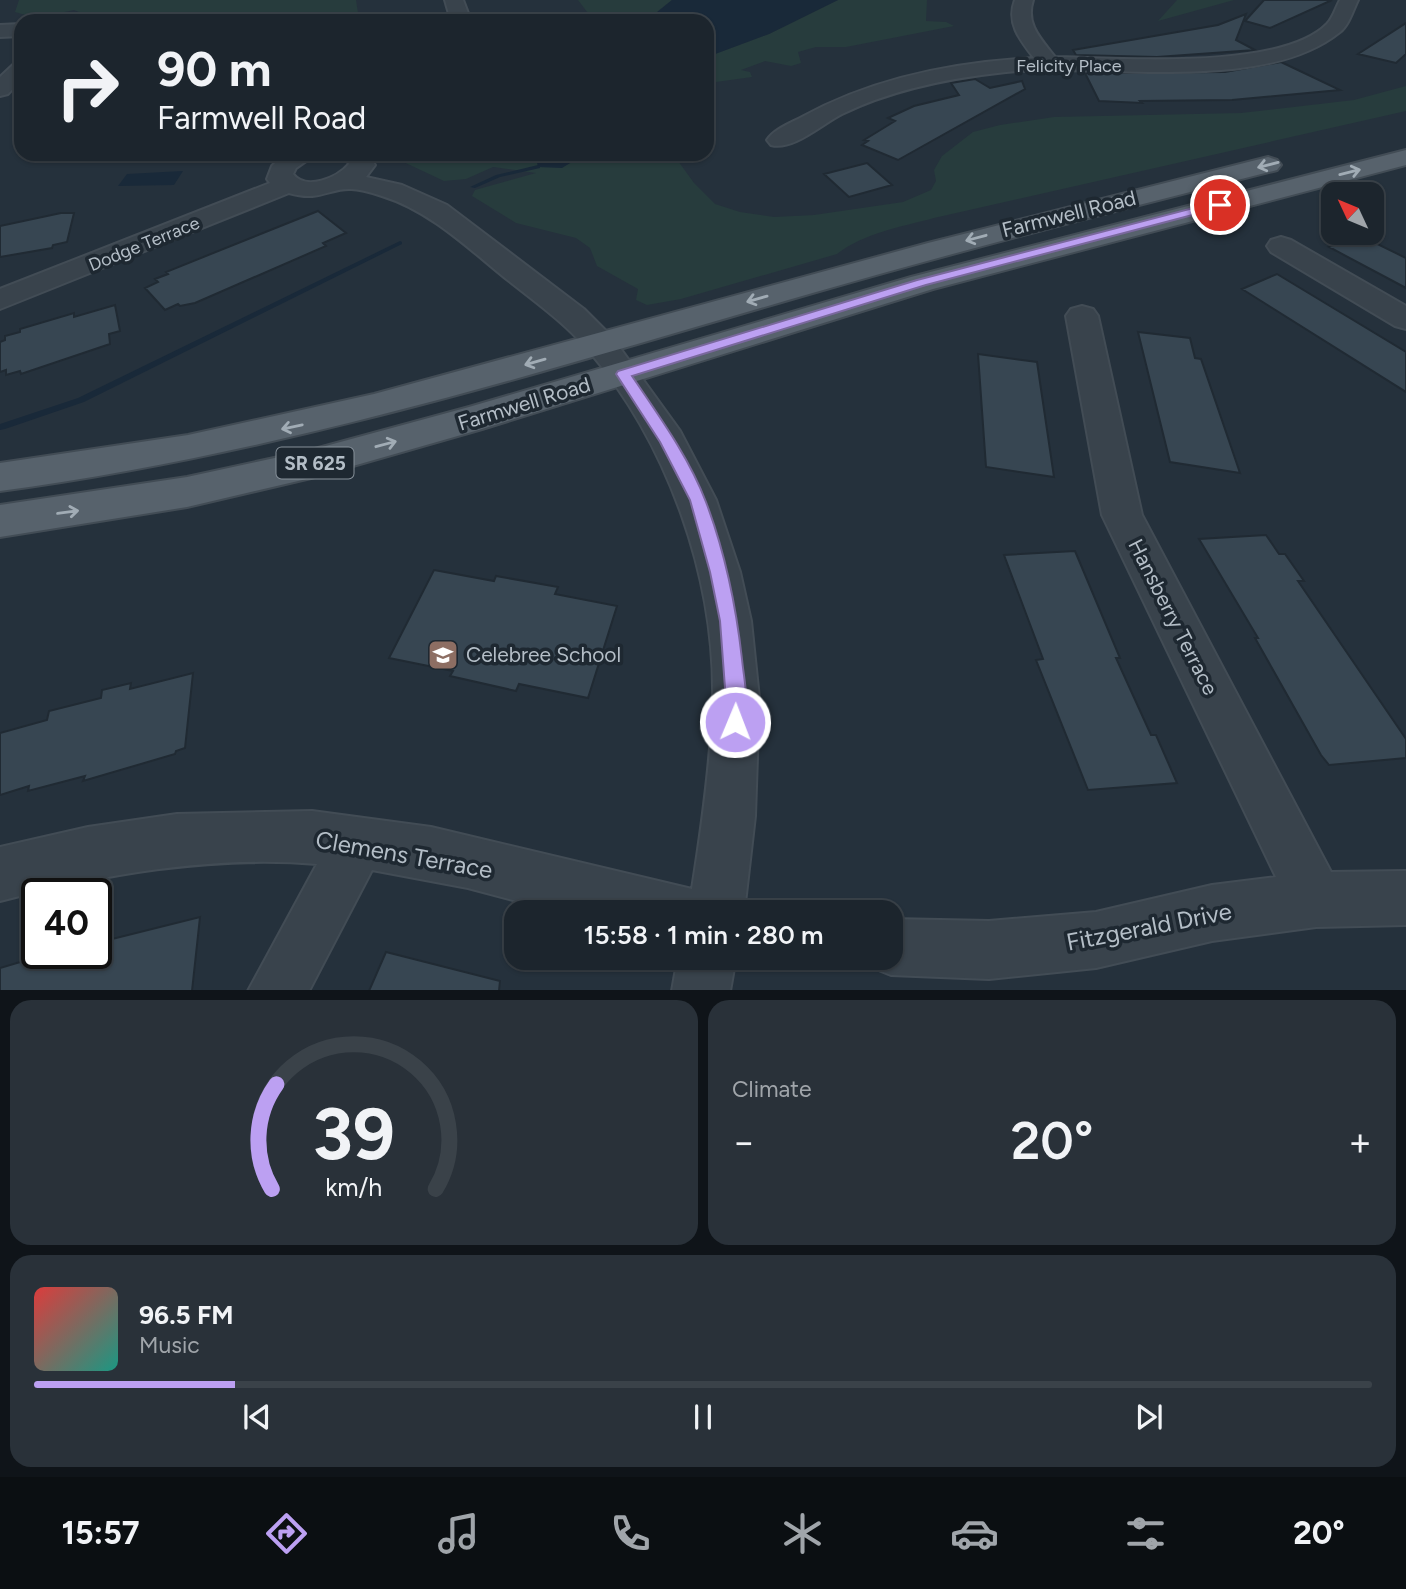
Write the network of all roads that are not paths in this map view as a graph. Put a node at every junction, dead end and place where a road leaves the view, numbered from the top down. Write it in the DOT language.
graph roads {
  1 [pos="1024,0"];
  2 [pos="1349,0"];
  3 [pos="1049,63"];
  4 [pos="14,75"];
  5 [pos="0,89"];
  6 [pos="1406,131"];
  7 [pos="779,140"];
  8 [pos="1406,157"];
  9 [pos="290,161"];
  10 [pos="351,167"];
  11 [pos="287,185"];
  12 [pos="1281,246"];
  13 [pos="0,300"];
  14 [pos="1082,316"];
  15 [pos="1406,319"];
  16 [pos="601,344"];
  17 [pos="623,374"];
  18 [pos="0,477"];
  19 [pos="0,521"];
  20 [pos="358,842"];
  21 [pos="0,874"];
  22 [pos="1406,898"];
  23 [pos="618,900"];
  24 [pos="718,900"];
  25 [pos="1316,900"];
  26 [pos="903,947"];
  27 [pos="705,970"];
  28 [pos="277,990"];
  29 [pos="701,990"];
  1 -- 3 [label="street"];
  2 -- 3 [label="street, Felicity Place"];
  3 -- 7 [label="street, Felicity Place"];
  4 -- 5 [label="street"];
  6 -- 16 [label="main road, Farmwell Road / SR 625, one-way"];
  17 -- 8 [label="main road, Farmwell Road / SR 625, one-way"];
  9 -- 11 [label="street"];
  10 -- 11 [label="street"];
  10 -- 16 [label="street"];
  11 -- 13 [label="street, Dodge Terrace"];
  12 -- 15 [label="street"];
  14 -- 25 [label="street, Hansberry Terrace"];
  16 -- 17 [label="street"];
  16 -- 18 [label="main road, Farmwell Road / SR 625, one-way"];
  19 -- 17 [label="main road, Farmwell Road / SR 625, one-way"];
  17 -- 24 [label="street"];
  20 -- 21 [label="street, Clemens Terrace"];
  20 -- 23 [label="street, Clemens Terrace"];
  20 -- 28 [label="street"];
  22 -- 25 [label="street, Fitzgerald Drive"];
  25 -- 26 [label="street, Fitzgerald Drive"];
  27 -- 29 [label="street"];
}
